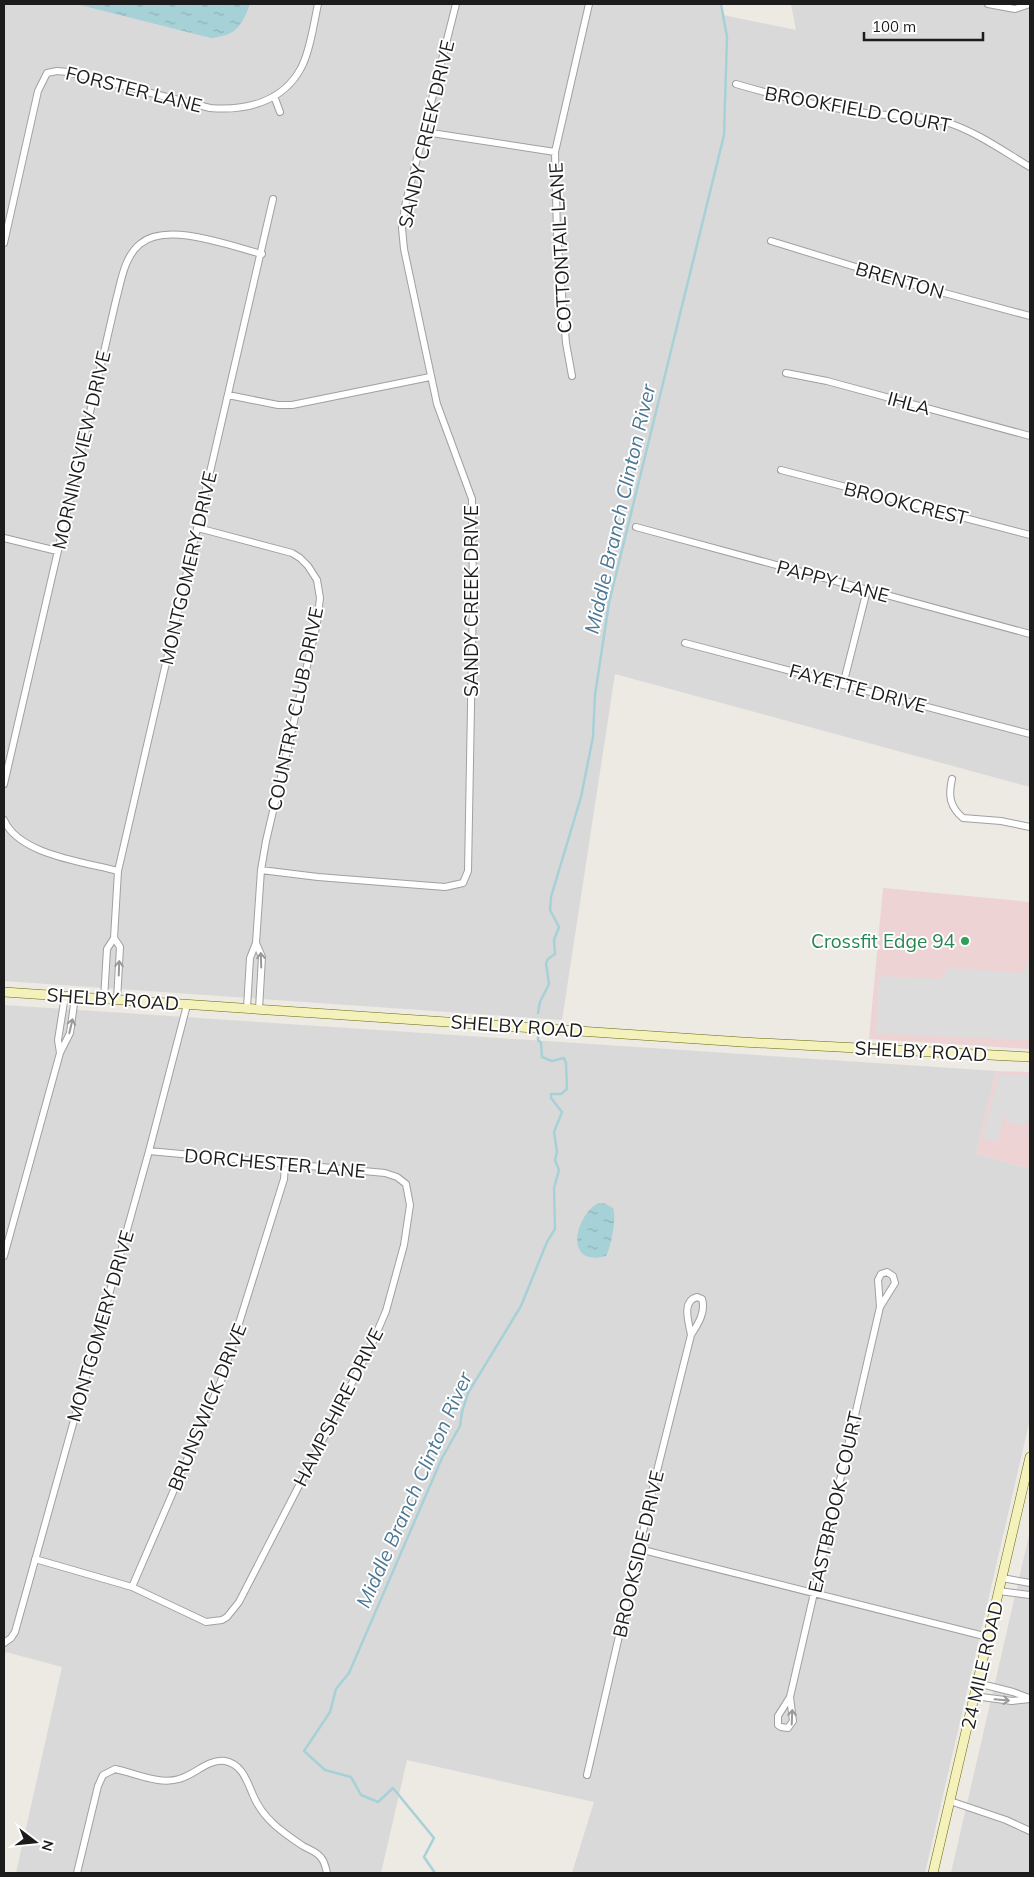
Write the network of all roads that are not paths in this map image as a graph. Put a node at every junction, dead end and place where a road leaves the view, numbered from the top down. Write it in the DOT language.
graph roads {
  1 [pos="318,4"];
  2 [pos="456,4"];
  3 [pos="589,4"];
  4 [pos="988,4"];
  5 [pos="1030,4"];
  6 [pos="736,84"];
  7 [pos="274,96"];
  8 [pos="280,112"];
  9 [pos="425,132"];
  10 [pos="555,152"];
  11 [pos="1030,167"];
  12 [pos="273,199"];
  13 [pos="772,241"];
  14 [pos="4,243"];
  15 [pos="262,254"];
  16 [pos="1030,316"];
  17 [pos="786,373"];
  18 [pos="572,376"];
  19 [pos="430,377"];
  20 [pos="228,395"];
  21 [pos="1030,436"];
  22 [pos="781,470"];
  23 [pos="636,527"];
  24 [pos="198,528"];
  25 [pos="1030,535"];
  26 [pos="4,538"];
  27 [pos="57,551"];
  28 [pos="867,590"];
  29 [pos="1030,634"];
  30 [pos="685,643"];
  31 [pos="843,685"];
  32 [pos="1030,734"];
  33 [pos="952,779"];
  34 [pos="4,784"];
  35 [pos="4,820"];
  36 [pos="1030,827"];
  37 [pos="261,870"];
  38 [pos="118,871"];
  39 [pos="114,938"];
  40 [pos="256,943"];
  41 [pos="4,992"];
  42 [pos="65,996"];
  43 [pos="75,997"];
  44 [pos="104,999"];
  45 [pos="117,1000"];
  46 [pos="187,1005"];
  47 [pos="246,1008"];
  48 [pos="259,1009"];
  49 [pos="60,1052"];
  50 [pos="1030,1057"];
  51 [pos="149,1151"];
  52 [pos="286,1165"];
  53 [pos="401,1179"];
  54 [pos="4,1256"];
  55 [pos="880,1307"];
  56 [pos="691,1335"];
  57 [pos="1030,1456"];
  58 [pos="639,1549"];
  59 [pos="35,1559"];
  60 [pos="1002,1578"];
  61 [pos="1030,1583"];
  62 [pos="132,1587"];
  63 [pos="999,1591"];
  64 [pos="814,1594"];
  65 [pos="1030,1595"];
  66 [pos="988,1638"];
  67 [pos="4,1643"];
  68 [pos="977,1683"];
  69 [pos="974,1696"];
  70 [pos="790,1697"];
  71 [pos="1030,1699"];
  72 [pos="586,1775"];
  73 [pos="950,1801"];
  74 [pos="1030,1831"];
  75 [pos="78,1873"];
  76 [pos="327,1873"];
  77 [pos="933,1873"];
  1 -- 7 [label="street, FORSTER LANE"];
  2 -- 9 [label="street, SANDY CREEK DRIVE"];
  3 -- 10 [label="street, COTTONTAIL LANE"];
  4 -- 5 [label="street"];
  6 -- 11 [label="street, BROOKFIELD COURT"];
  7 -- 8 [label="street"];
  7 -- 14 [label="street, FORSTER LANE"];
  9 -- 10 [label="street"];
  9 -- 19 [label="street, SANDY CREEK DRIVE"];
  10 -- 18 [label="street, COTTONTAIL LANE"];
  12 -- 15 [label="street, MONTGOMERY DRIVE"];
  13 -- 16 [label="street, BRENTON"];
  15 -- 20 [label="street, MONTGOMERY DRIVE"];
  15 -- 27 [label="street, MORNINGVIEW DRIVE"];
  17 -- 21 [label="street, IHLA"];
  19 -- 20 [label="street"];
  19 -- 37 [label="street, SANDY CREEK DRIVE"];
  20 -- 24 [label="street, MONTGOMERY DRIVE"];
  22 -- 25 [label="street, BROOKCREST"];
  23 -- 28 [label="street, PAPPY LANE"];
  24 -- 37 [label="street, COUNTRY CLUB DRIVE"];
  24 -- 38 [label="street, MONTGOMERY DRIVE"];
  26 -- 27 [label="street"];
  27 -- 34 [label="street, MORNINGVIEW DRIVE"];
  28 -- 29 [label="street, PAPPY LANE"];
  28 -- 31 [label="street"];
  30 -- 31 [label="street, FAYETTE DRIVE"];
  31 -- 32 [label="street, FAYETTE DRIVE"];
  33 -- 36 [label="street"];
  35 -- 38 [label="street"];
  37 -- 40 [label="street, COUNTRY CLUB DRIVE"];
  38 -- 39 [label="street, MONTGOMERY DRIVE"];
  39 -- 44 [label="street, MONTGOMERY DRIVE"];
  45 -- 39 [label="street, MONTGOMERY DRIVE, one-way"];
  40 -- 47 [label="street, COUNTRY CLUB DRIVE"];
  48 -- 40 [label="street, COUNTRY CLUB DRIVE, one-way"];
  41 -- 42 [label="street, SHELBY ROAD"];
  42 -- 43 [label="street, SHELBY ROAD"];
  42 -- 49 [label="street"];
  43 -- 44 [label="street, SHELBY ROAD"];
  49 -- 43 [label="street, one-way"];
  44 -- 45 [label="street, SHELBY ROAD"];
  45 -- 46 [label="street, SHELBY ROAD"];
  46 -- 47 [label="street, SHELBY ROAD"];
  46 -- 51 [label="street, MONTGOMERY DRIVE"];
  47 -- 48 [label="street, SHELBY ROAD"];
  48 -- 50 [label="street, SHELBY ROAD"];
  49 -- 54 [label="street"];
  51 -- 52 [label="street, DORCHESTER LANE"];
  51 -- 59 [label="street, MONTGOMERY DRIVE"];
  52 -- 53 [label="street, DORCHESTER LANE"];
  52 -- 62 [label="street, BRUNSWICK DRIVE"];
  53 -- 62 [label="street, HAMPSHIRE DRIVE"];
  55 -- 55 [label="street, EASTBROOK COURT"];
  55 -- 64 [label="street, EASTBROOK COURT"];
  56 -- 56 [label="street, BROOKSIDE DRIVE"];
  56 -- 58 [label="street, BROOKSIDE DRIVE"];
  57 -- 60 [label="street, 24 MILE ROAD"];
  58 -- 64 [label="street"];
  58 -- 72 [label="street, BROOKSIDE DRIVE"];
  59 -- 62 [label="street"];
  59 -- 67 [label="street, MONTGOMERY DRIVE"];
  60 -- 61 [label="street"];
  60 -- 63 [label="street, 24 MILE ROAD"];
  63 -- 65 [label="street"];
  63 -- 66 [label="street, 24 MILE ROAD"];
  64 -- 66 [label="street"];
  64 -- 70 [label="street, EASTBROOK COURT"];
  66 -- 68 [label="street, 24 MILE ROAD"];
  68 -- 69 [label="street, 24 MILE ROAD"];
  68 -- 71 [label="street"];
  69 -- 71 [label="street, one-way"];
  69 -- 73 [label="street, 24 MILE ROAD"];
  73 -- 74 [label="street"];
  73 -- 77 [label="street, 24 MILE ROAD"];
  75 -- 76 [label="street"];
}
